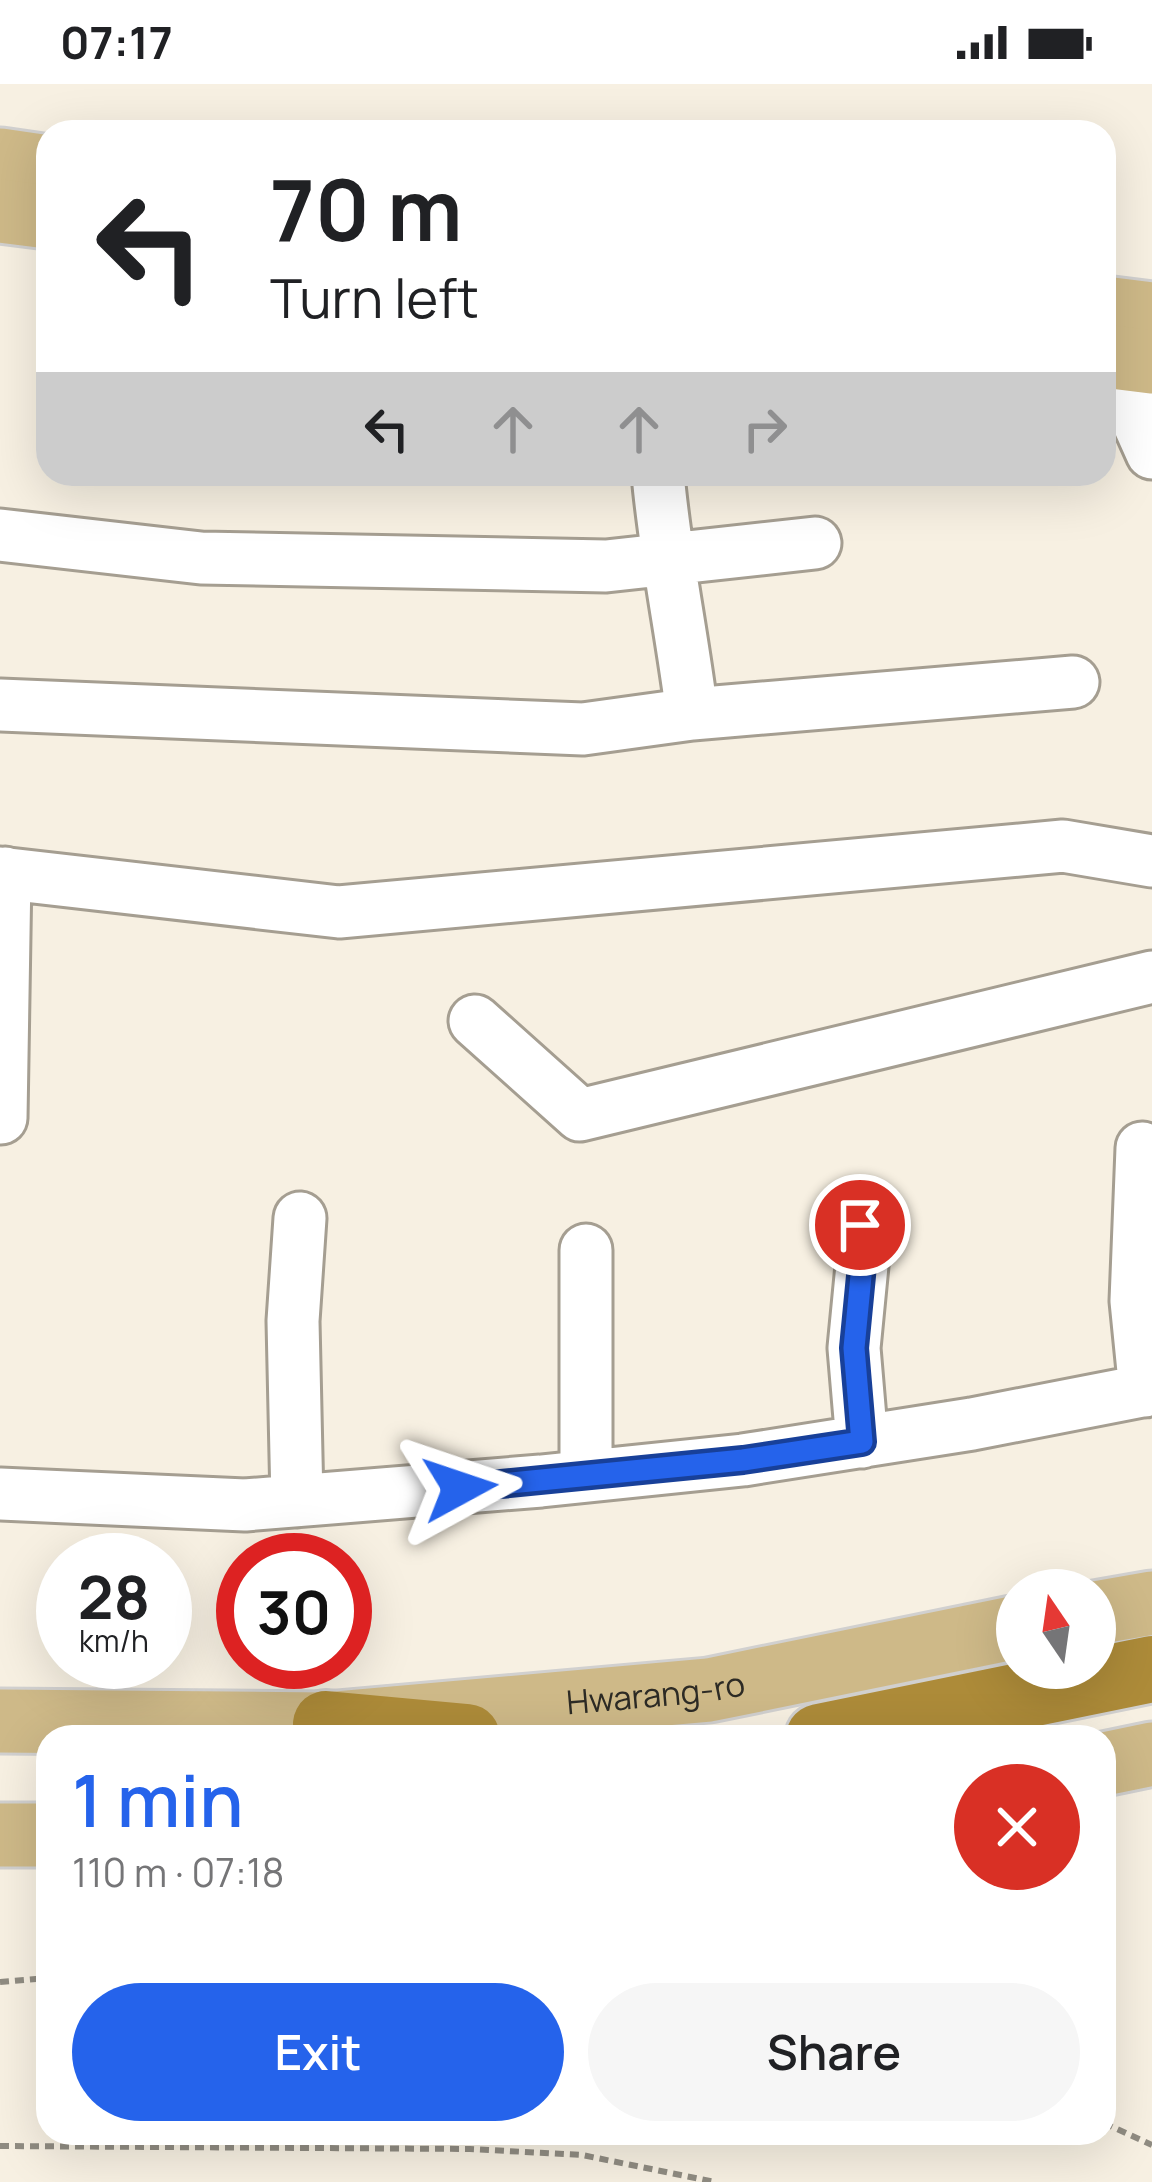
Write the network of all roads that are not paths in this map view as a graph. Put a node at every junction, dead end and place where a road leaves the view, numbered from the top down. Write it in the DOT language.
graph roads {
  1 [pos="0,160"];
  2 [pos="36,165"];
  3 [pos="0,211"];
  4 [pos="36,216"];
  5 [pos="1124,339"];
  6 [pos="1152,454"];
  7 [pos="659,486"];
  8 [pos="0,535"];
  9 [pos="814,542"];
  10 [pos="666,561"];
  11 [pos="1073,682"];
  12 [pos="0,705"];
  13 [pos="692,714"];
  14 [pos="1152,861"];
  15 [pos="3,873"];
  16 [pos="1152,977"];
  17 [pos="475,1021"];
  18 [pos="1,1118"];
  19 [pos="1142,1148"];
  20 [pos="300,1218"];
  21 [pos="860,1225"];
  22 [pos="586,1250"];
  23 [pos="1148,1390"];
  24 [pos="862,1442"];
  25 [pos="586,1476"];
  26 [pos="0,1494"];
  27 [pos="297,1501"];
  28 [pos="1152,1603"];
  29 [pos="1116,1609"];
  30 [pos="996,1631"];
  31 [pos="1152,1669"];
  32 [pos="0,1721"];
  33 [pos="326,1724"];
  34 [pos="337,1725"];
  35 [pos="878,1725"];
  36 [pos="1152,1754"];
  37 [pos="1116,1762"];
  38 [pos="0,1834"];
  39 [pos="36,1835"];
  1 -- 2 [label="main road"];
  3 -- 4 [label="main road"];
  5 -- 6 [label="street"];
  7 -- 10 [label="street"];
  8 -- 10 [label="street"];
  9 -- 10 [label="street"];
  10 -- 13 [label="street"];
  11 -- 13 [label="street"];
  12 -- 13 [label="street"];
  14 -- 15 [label="street"];
  15 -- 18 [label="street"];
  16 -- 17 [label="street"];
  19 -- 23 [label="street"];
  20 -- 27 [label="street"];
  21 -- 24 [label="street"];
  22 -- 25 [label="street"];
  23 -- 24 [label="street"];
  24 -- 25 [label="street"];
  25 -- 27 [label="street"];
  26 -- 27 [label="street"];
  28 -- 29 [label="main road"];
  30 -- 33 [label="main road, Hwarang-ro"];
  31 -- 35 [label="highway"];
  32 -- 33 [label="main road, Hwarang-ro"];
  33 -- 34 [label="highway"];
  36 -- 37 [label="main road"];
  38 -- 39 [label="main road"];
}
